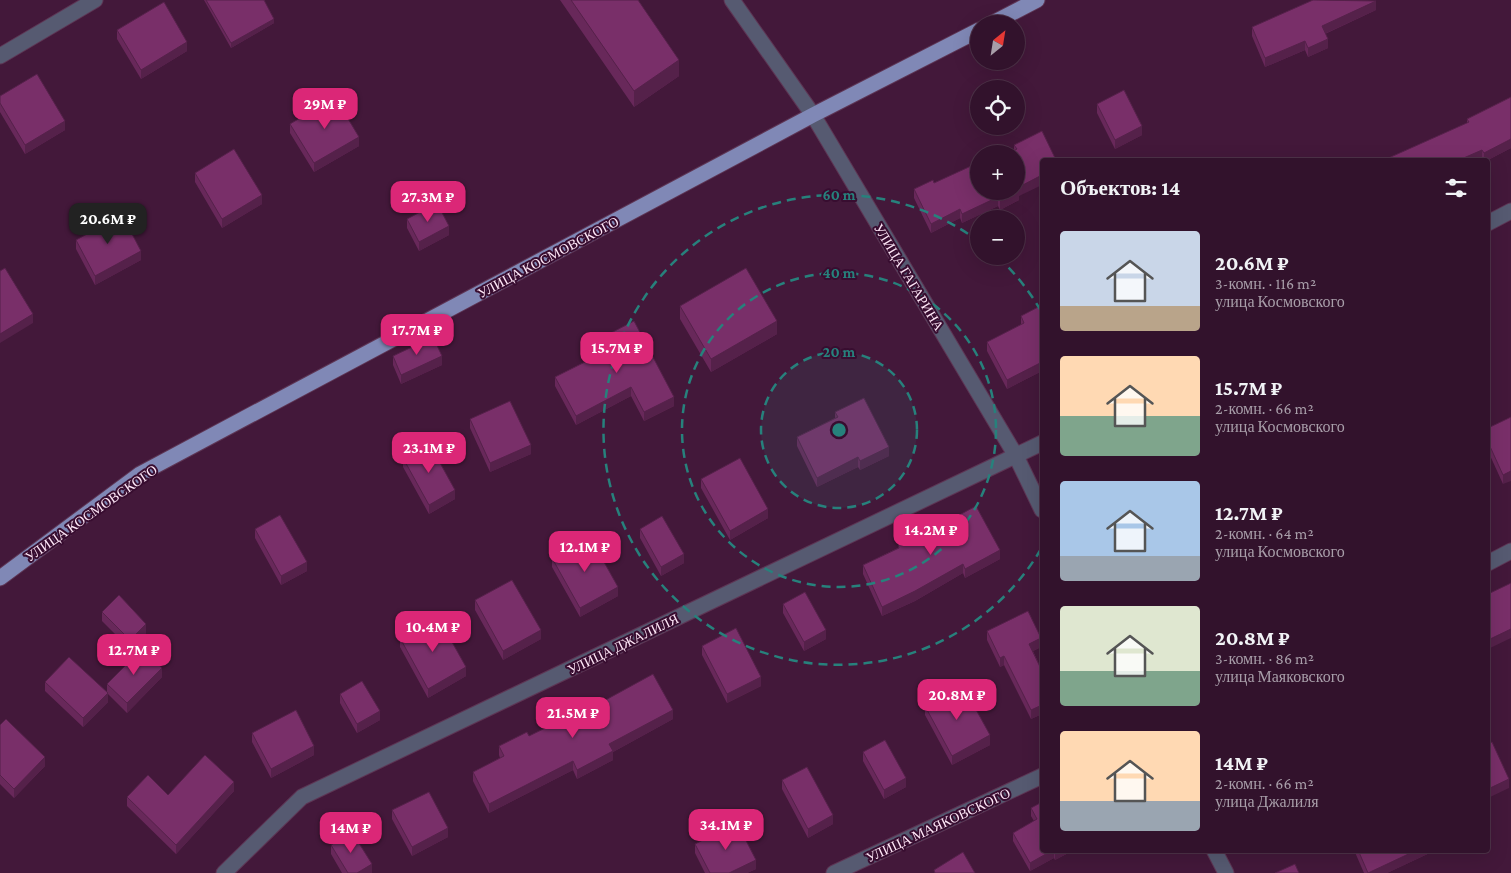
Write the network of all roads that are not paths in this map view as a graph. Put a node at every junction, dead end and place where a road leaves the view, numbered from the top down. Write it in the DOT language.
graph roads {
  1 [pos="96,0"];
  2 [pos="732,0"];
  3 [pos="1037,0"];
  4 [pos="1008,15"];
  5 [pos="970,35"];
  6 [pos="0,56"];
  7 [pos="813,115"];
  8 [pos="1511,211"];
  9 [pos="1490,221"];
  10 [pos="1040,444"];
  11 [pos="1016,456"];
  12 [pos="1040,506"];
  13 [pos="1511,551"];
  14 [pos="1490,562"];
  15 [pos="0,578"];
  16 [pos="1040,777"];
  17 [pos="1216,853"];
  18 [pos="224,873"];
  19 [pos="834,873"];
  20 [pos="1226,873"];
  1 -- 6 [label="street"];
  2 -- 7 [label="street, УЛИЦА ГАГАРИНА"];
  3 -- 4 [label="main road"];
  5 -- 7 [label="main road, УЛИЦА КОСМОВСКОГО"];
  7 -- 11 [label="street, УЛИЦА ГАГАРИНА"];
  7 -- 15 [label="main road, УЛИЦА КОСМОВСКОГО"];
  8 -- 9 [label="street"];
  10 -- 11 [label="street, УЛИЦА ДЖАЛИЛЯ"];
  11 -- 12 [label="street, УЛИЦА ГАГАРИНА"];
  11 -- 18 [label="street, УЛИЦА ДЖАЛИЛЯ"];
  13 -- 14 [label="street"];
  16 -- 19 [label="street, УЛИЦА МАЯКОВСКОГО"];
  17 -- 20 [label="street"];
}
